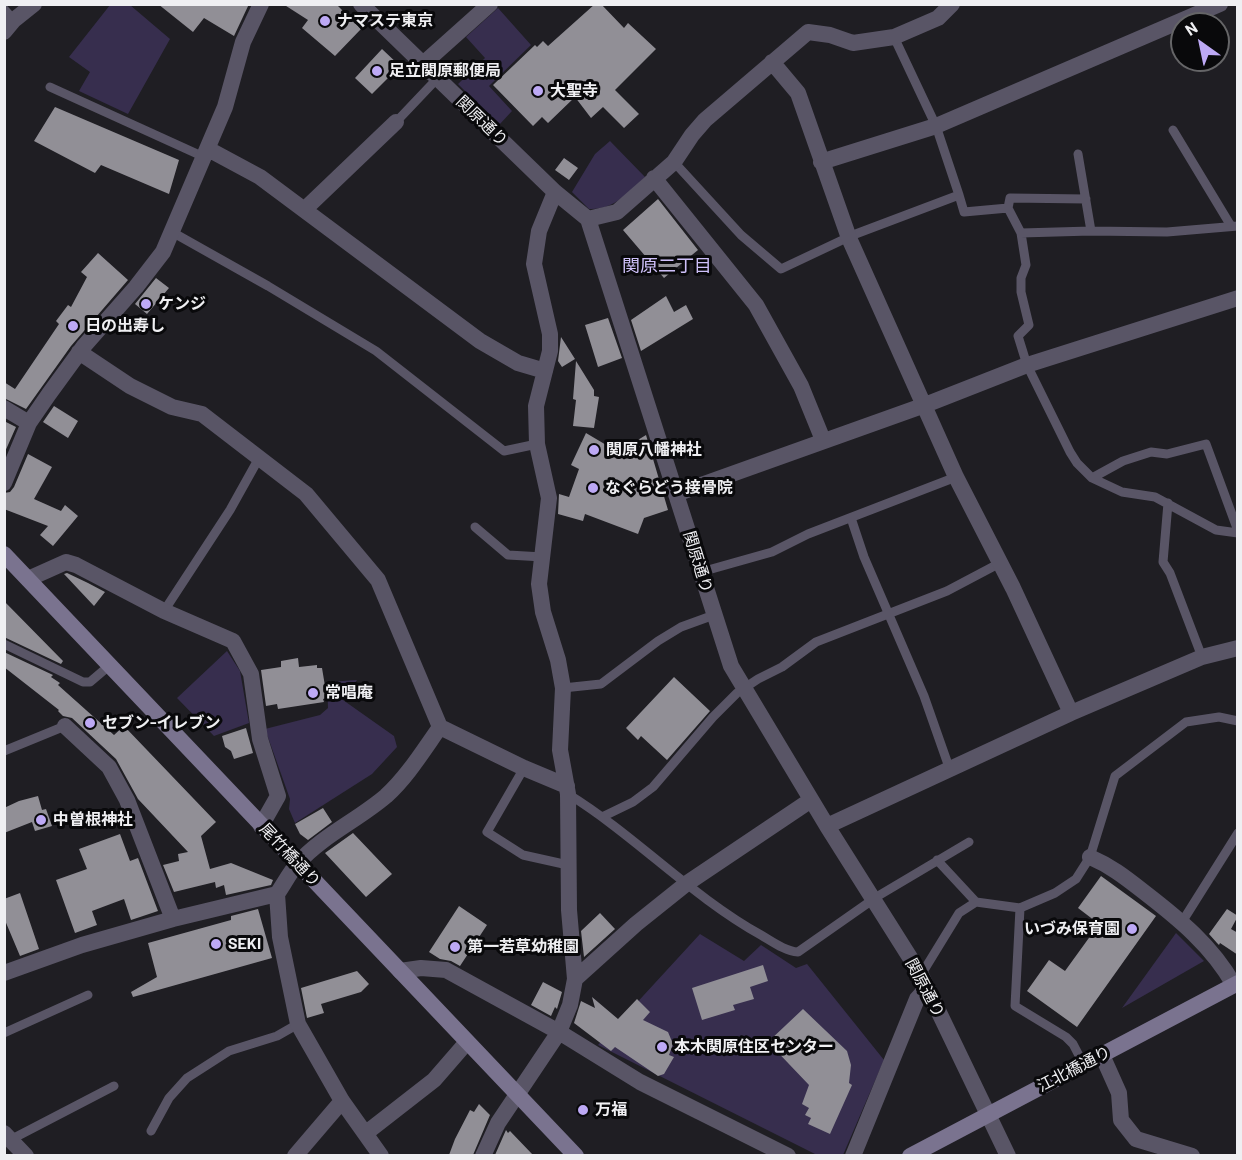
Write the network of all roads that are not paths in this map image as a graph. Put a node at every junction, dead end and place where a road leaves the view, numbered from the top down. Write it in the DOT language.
graph roads {
  1 [pos="34,4"];
  2 [pos="261,4"];
  3 [pos="361,4"];
  4 [pos="490,4"];
  5 [pos="951,4"];
  6 [pos="1220,4"];
  7 [pos="8,20"];
  8 [pos="894,38"];
  9 [pos="772,62"];
  10 [pos="423,64"];
  11 [pos="433,83"];
  12 [pos="50,87"];
  13 [pos="396,122"];
  14 [pos="936,126"];
  15 [pos="1173,130"];
  16 [pos="206,153"];
  17 [pos="1078,154"];
  18 [pos="674,162"];
  19 [pos="821,162"];
  20 [pos="654,178"];
  21 [pos="555,192"];
  22 [pos="959,195"];
  23 [pos="1086,199"];
  24 [pos="1008,208"];
  25 [pos="305,209"];
  26 [pos="588,219"];
  27 [pos="1234,226"];
  28 [pos="1091,231"];
  29 [pos="172,232"];
  30 [pos="1021,233"];
  31 [pos="849,238"];
  32 [pos="1238,298"];
  33 [pos="79,352"];
  34 [pos="1027,365"];
  35 [pos="545,371"];
  36 [pos="925,405"];
  37 [pos="4,408"];
  38 [pos="29,423"];
  39 [pos="823,440"];
  40 [pos="537,444"];
  41 [pos="259,458"];
  42 [pos="956,477"];
  43 [pos="1092,478"];
  44 [pos="4,483"];
  45 [pos="676,494"];
  46 [pos="1168,503"];
  47 [pos="851,518"];
  48 [pos="475,526"];
  49 [pos="1238,532"];
  50 [pos="543,557"];
  51 [pos="6,558"];
  52 [pos="1000,563"];
  53 [pos="701,572"];
  54 [pos="28,579"];
  55 [pos="164,611"];
  56 [pos="888,614"];
  57 [pos="714,615"];
  58 [pos="4,644"];
  59 [pos="1238,648"];
  60 [pos="1202,657"];
  61 [pos="110,665"];
  62 [pos="563,688"];
  63 [pos="743,689"];
  64 [pos="1071,713"];
  65 [pos="1238,721"];
  66 [pos="65,726"];
  67 [pos="440,727"];
  68 [pos="4,751"];
  69 [pos="524,768"];
  70 [pos="950,770"];
  71 [pos="568,790"];
  72 [pos="811,800"];
  73 [pos="602,817"];
  74 [pos="261,826"];
  75 [pos="827,826"];
  76 [pos="1238,833"];
  77 [pos="969,842"];
  78 [pos="1090,857"];
  79 [pos="937,860"];
  80 [pos="297,864"];
  81 [pos="568,865"];
  82 [pos="686,884"];
  83 [pos="277,894"];
  84 [pos="874,899"];
  85 [pos="976,902"];
  86 [pos="1020,908"];
  87 [pos="172,919"];
  88 [pos="1182,922"];
  89 [pos="400,971"];
  90 [pos="4,973"];
  91 [pos="575,979"];
  92 [pos="924,982"];
  93 [pos="1236,984"];
  94 [pos="88,995"];
  95 [pos="298,1024"];
  96 [pos="559,1032"];
  97 [pos="4,1033"];
  98 [pos="467,1042"];
  99 [pos="1102,1055"];
  100 [pos="1084,1065"];
  101 [pos="114,1086"];
  102 [pos="518,1094"];
  103 [pos="342,1101"];
  104 [pos="988,1114"];
  105 [pos="151,1131"];
  106 [pos="366,1134"];
  107 [pos="8,1136"];
  108 [pos="26,1155"];
  109 [pos="295,1155"];
  110 [pos="381,1155"];
  111 [pos="483,1155"];
  112 [pos="576,1155"];
  113 [pos="788,1155"];
  114 [pos="853,1155"];
  115 [pos="910,1155"];
  116 [pos="1008,1155"];
  117 [pos="1192,1155"];
  1 -- 7 [label="street"];
  2 -- 16 [label="street"];
  3 -- 10 [label="street, 関原通り"];
  4 -- 10 [label="street"];
  5 -- 8 [label="street"];
  6 -- 14 [label="street"];
  8 -- 9 [label="street"];
  8 -- 14 [label="lane"];
  9 -- 18 [label="street"];
  9 -- 19 [label="street"];
  10 -- 21 [label="street, 関原通り"];
  11 -- 13 [label="lane"];
  12 -- 16 [label="lane"];
  13 -- 25 [label="street"];
  14 -- 19 [label="street"];
  14 -- 22 [label="lane"];
  15 -- 27 [label="lane"];
  16 -- 25 [label="street"];
  16 -- 29 [label="street"];
  17 -- 23 [label="lane"];
  18 -- 20 [label="street"];
  18 -- 31 [label="lane"];
  19 -- 31 [label="street"];
  20 -- 26 [label="street"];
  20 -- 39 [label="street"];
  21 -- 26 [label="street, 関原通り"];
  21 -- 35 [label="street"];
  22 -- 24 [label="lane"];
  22 -- 31 [label="lane"];
  23 -- 24 [label="lane"];
  23 -- 28 [label="lane"];
  24 -- 30 [label="lane"];
  25 -- 35 [label="street"];
  26 -- 45 [label="street, 関原通り"];
  27 -- 28 [label="lane"];
  28 -- 30 [label="lane"];
  29 -- 33 [label="street"];
  29 -- 40 [label="lane"];
  30 -- 34 [label="lane"];
  31 -- 36 [label="street"];
  32 -- 34 [label="street"];
  33 -- 38 [label="street"];
  33 -- 41 [label="street"];
  34 -- 36 [label="street"];
  34 -- 43 [label="lane"];
  35 -- 40 [label="street"];
  36 -- 39 [label="street"];
  36 -- 42 [label="street"];
  37 -- 38 [label="street"];
  38 -- 44 [label="street"];
  39 -- 45 [label="street"];
  40 -- 50 [label="street"];
  41 -- 55 [label="lane"];
  41 -- 67 [label="street"];
  42 -- 47 [label="lane"];
  42 -- 52 [label="street"];
  43 -- 46 [label="lane"];
  43 -- 49 [label="lane"];
  45 -- 53 [label="street, 関原通り"];
  46 -- 49 [label="lane"];
  46 -- 60 [label="lane"];
  47 -- 53 [label="lane"];
  47 -- 56 [label="lane"];
  48 -- 50 [label="lane"];
  50 -- 62 [label="street"];
  51 -- 54 [label="main road, 尾竹橋通り"];
  52 -- 56 [label="lane"];
  52 -- 64 [label="street"];
  53 -- 57 [label="street, 関原通り"];
  54 -- 55 [label="street"];
  54 -- 61 [label="main road, 尾竹橋通り"];
  55 -- 74 [label="street"];
  56 -- 63 [label="lane"];
  56 -- 70 [label="lane"];
  57 -- 62 [label="lane"];
  57 -- 63 [label="street, 関原通り"];
  58 -- 61 [label="lane"];
  59 -- 60 [label="street"];
  60 -- 64 [label="street"];
  61 -- 74 [label="main road, 尾竹橋通り"];
  62 -- 71 [label="street"];
  63 -- 72 [label="street, 関原通り"];
  63 -- 73 [label="lane"];
  64 -- 70 [label="street"];
  65 -- 78 [label="lane"];
  66 -- 68 [label="lane"];
  66 -- 87 [label="street"];
  67 -- 69 [label="street"];
  67 -- 80 [label="street"];
  69 -- 71 [label="street"];
  69 -- 81 [label="lane"];
  70 -- 75 [label="street"];
  71 -- 73 [label="lane"];
  71 -- 81 [label="street"];
  72 -- 75 [label="street, 関原通り"];
  72 -- 82 [label="street"];
  73 -- 82 [label="lane"];
  74 -- 80 [label="main road, 尾竹橋通り"];
  75 -- 84 [label="street, 関原通り"];
  76 -- 88 [label="lane"];
  77 -- 79 [label="lane"];
  78 -- 86 [label="lane"];
  78 -- 88 [label="street"];
  79 -- 84 [label="lane"];
  79 -- 85 [label="lane"];
  80 -- 83 [label="street"];
  80 -- 89 [label="main road, 尾竹橋通り"];
  81 -- 91 [label="street"];
  82 -- 84 [label="lane"];
  82 -- 91 [label="street"];
  83 -- 87 [label="street"];
  83 -- 95 [label="street"];
  84 -- 92 [label="street, 関原通り"];
  85 -- 86 [label="lane"];
  85 -- 92 [label="lane"];
  86 -- 100 [label="lane"];
  87 -- 90 [label="street"];
  88 -- 93 [label="street"];
  89 -- 96 [label="street"];
  89 -- 98 [label="main road, 尾竹橋通り"];
  91 -- 96 [label="street"];
  92 -- 104 [label="street, 関原通り"];
  92 -- 114 [label="street"];
  93 -- 99 [label="main road, 江北橋通り"];
  94 -- 97 [label="lane"];
  95 -- 103 [label="street"];
  95 -- 105 [label="lane"];
  96 -- 102 [label="street"];
  96 -- 113 [label="street"];
  98 -- 102 [label="main road, 尾竹橋通り"];
  98 -- 106 [label="street"];
  99 -- 100 [label="main road, 江北橋通り"];
  99 -- 117 [label="street"];
  100 -- 104 [label="main road, 江北橋通り"];
  101 -- 107 [label="lane"];
  102 -- 111 [label="street"];
  102 -- 112 [label="main road, 尾竹橋通り"];
  103 -- 106 [label="street"];
  103 -- 109 [label="street"];
  104 -- 115 [label="main road, 江北橋通り"];
  104 -- 116 [label="street, 関原通り"];
  106 -- 110 [label="street"];
  107 -- 108 [label="street"];
}
